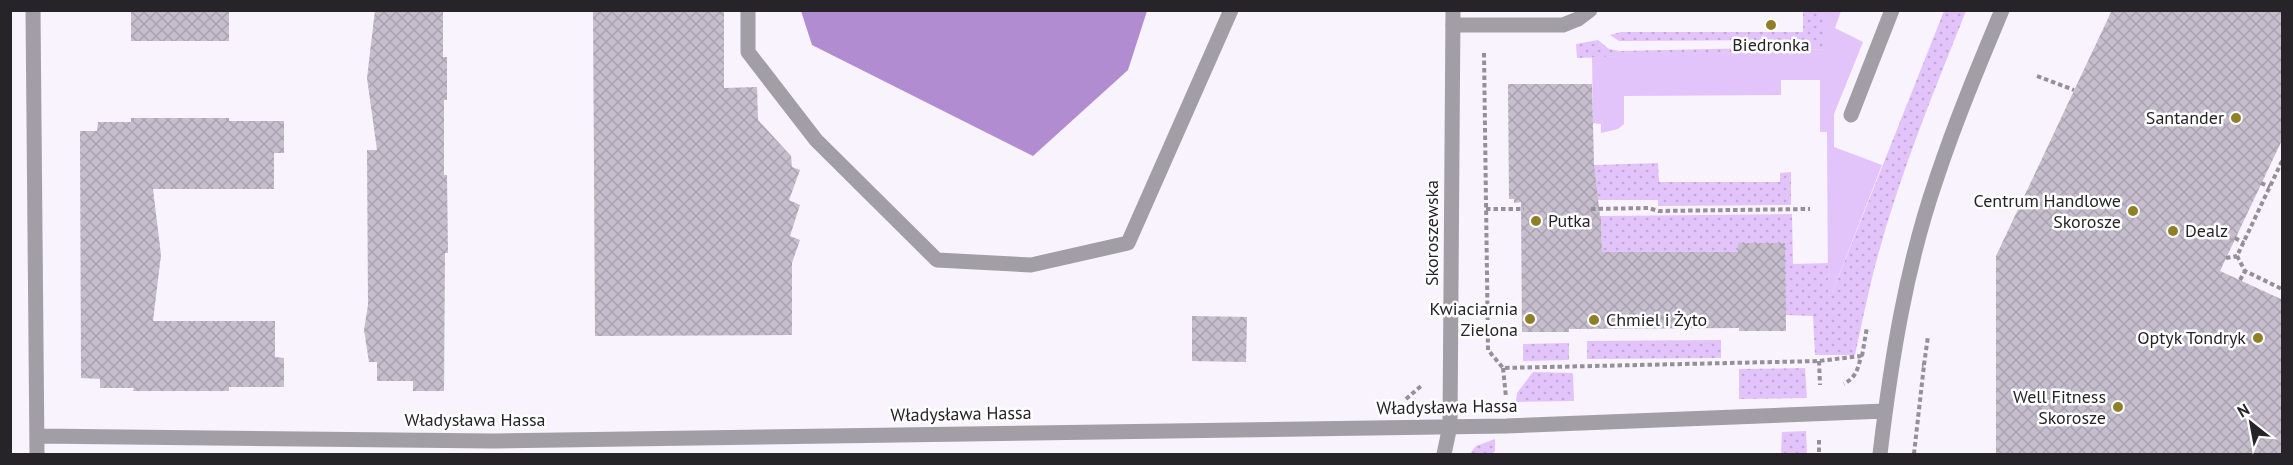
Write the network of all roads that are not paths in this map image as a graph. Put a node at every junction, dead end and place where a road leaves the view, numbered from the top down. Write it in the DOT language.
graph roads {
  1 [pos="33,10"];
  2 [pos="748,10"];
  3 [pos="1231,10"];
  4 [pos="1590,10"];
  5 [pos="1892,10"];
  6 [pos="2002,10"];
  7 [pos="1453,18"];
  8 [pos="1514,18"];
  9 [pos="1851,115"];
  10 [pos="1885,411"];
  11 [pos="1450,426"];
  12 [pos="37,436"];
  13 [pos="37,454"];
  14 [pos="1444,454"];
  15 [pos="1880,454"];
  1 -- 12 [label="street"];
  2 -- 3 [label="street"];
  4 -- 8 [label="street"];
  5 -- 9 [label="street"];
  6 -- 10 [label="street"];
  7 -- 8 [label="street"];
  7 -- 11 [label="street, Skoroszewska"];
  10 -- 11 [label="street, Władysława Hassa"];
  10 -- 15 [label="street"];
  11 -- 12 [label="street, Władysława Hassa"];
  11 -- 14 [label="street, Skoroszewska"];
  12 -- 13 [label="street"];
}
